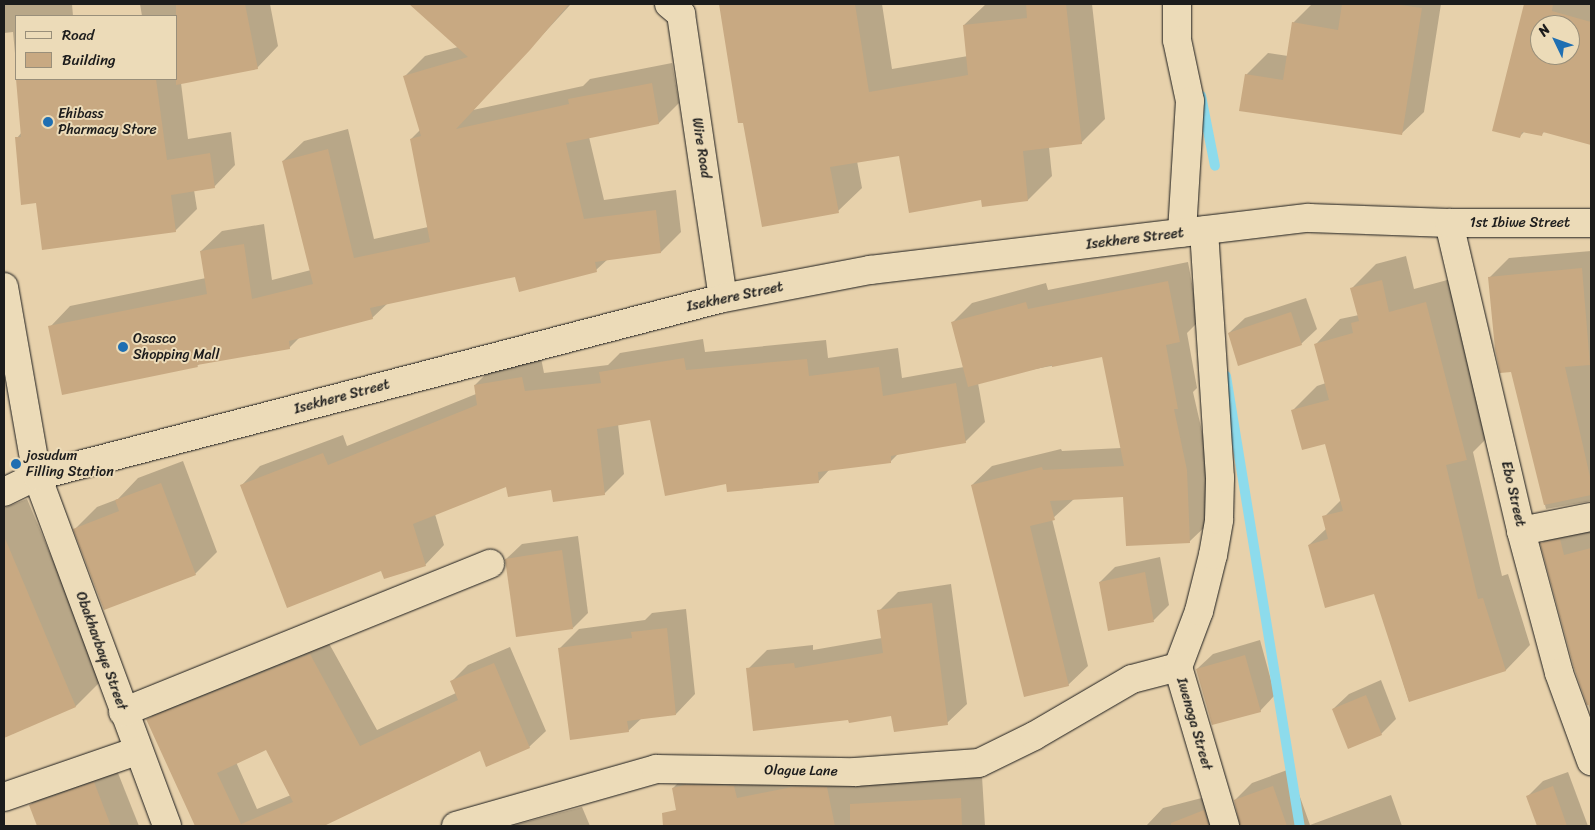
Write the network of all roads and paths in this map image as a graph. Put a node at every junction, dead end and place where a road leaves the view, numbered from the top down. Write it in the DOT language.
graph roads {
  1 [pos="1177,4"];
  2 [pos="676,7"];
  3 [pos="1449,223"];
  4 [pos="1591,223"];
  5 [pos="1193,232"];
  6 [pos="4,287"];
  7 [pos="723,298"];
  8 [pos="37,476"];
  9 [pos="4,492"];
  10 [pos="1591,517"];
  11 [pos="1521,531"];
  12 [pos="490,564"];
  13 [pos="1178,667"];
  14 [pos="1132,679"];
  15 [pos="123,712"];
  16 [pos="138,751"];
  17 [pos="1591,761"];
  18 [pos="4,797"];
  19 [pos="167,826"];
  20 [pos="456,826"];
  21 [pos="1225,826"];
  1 -- 5 [label="street"];
  2 -- 7 [label="street, Wire Road"];
  3 -- 4 [label="street, 1st Ibiwe Street"];
  3 -- 5 [label="street, Isekhere Street"];
  3 -- 11 [label="street, Ebo Street"];
  5 -- 7 [label="street, Isekhere Street"];
  5 -- 13 [label="street"];
  6 -- 8 [label="street, Obakhavbaye Street"];
  7 -- 8 [label="street, Isekhere Street"];
  8 -- 9 [label="street, Isekhere Street"];
  8 -- 15 [label="street, Obakhavbaye Street"];
  10 -- 11 [label="street"];
  11 -- 17 [label="street, Ebo Street"];
  12 -- 15 [label="street"];
  13 -- 14 [label="street, Iwenoga Street"];
  13 -- 21 [label="street, Iwenoga Street"];
  14 -- 20 [label="street, Olague Lane"];
  15 -- 16 [label="street, Obakhavbaye Street"];
  16 -- 18 [label="street"];
  16 -- 19 [label="street, Obakhavbaye Street"];
}
